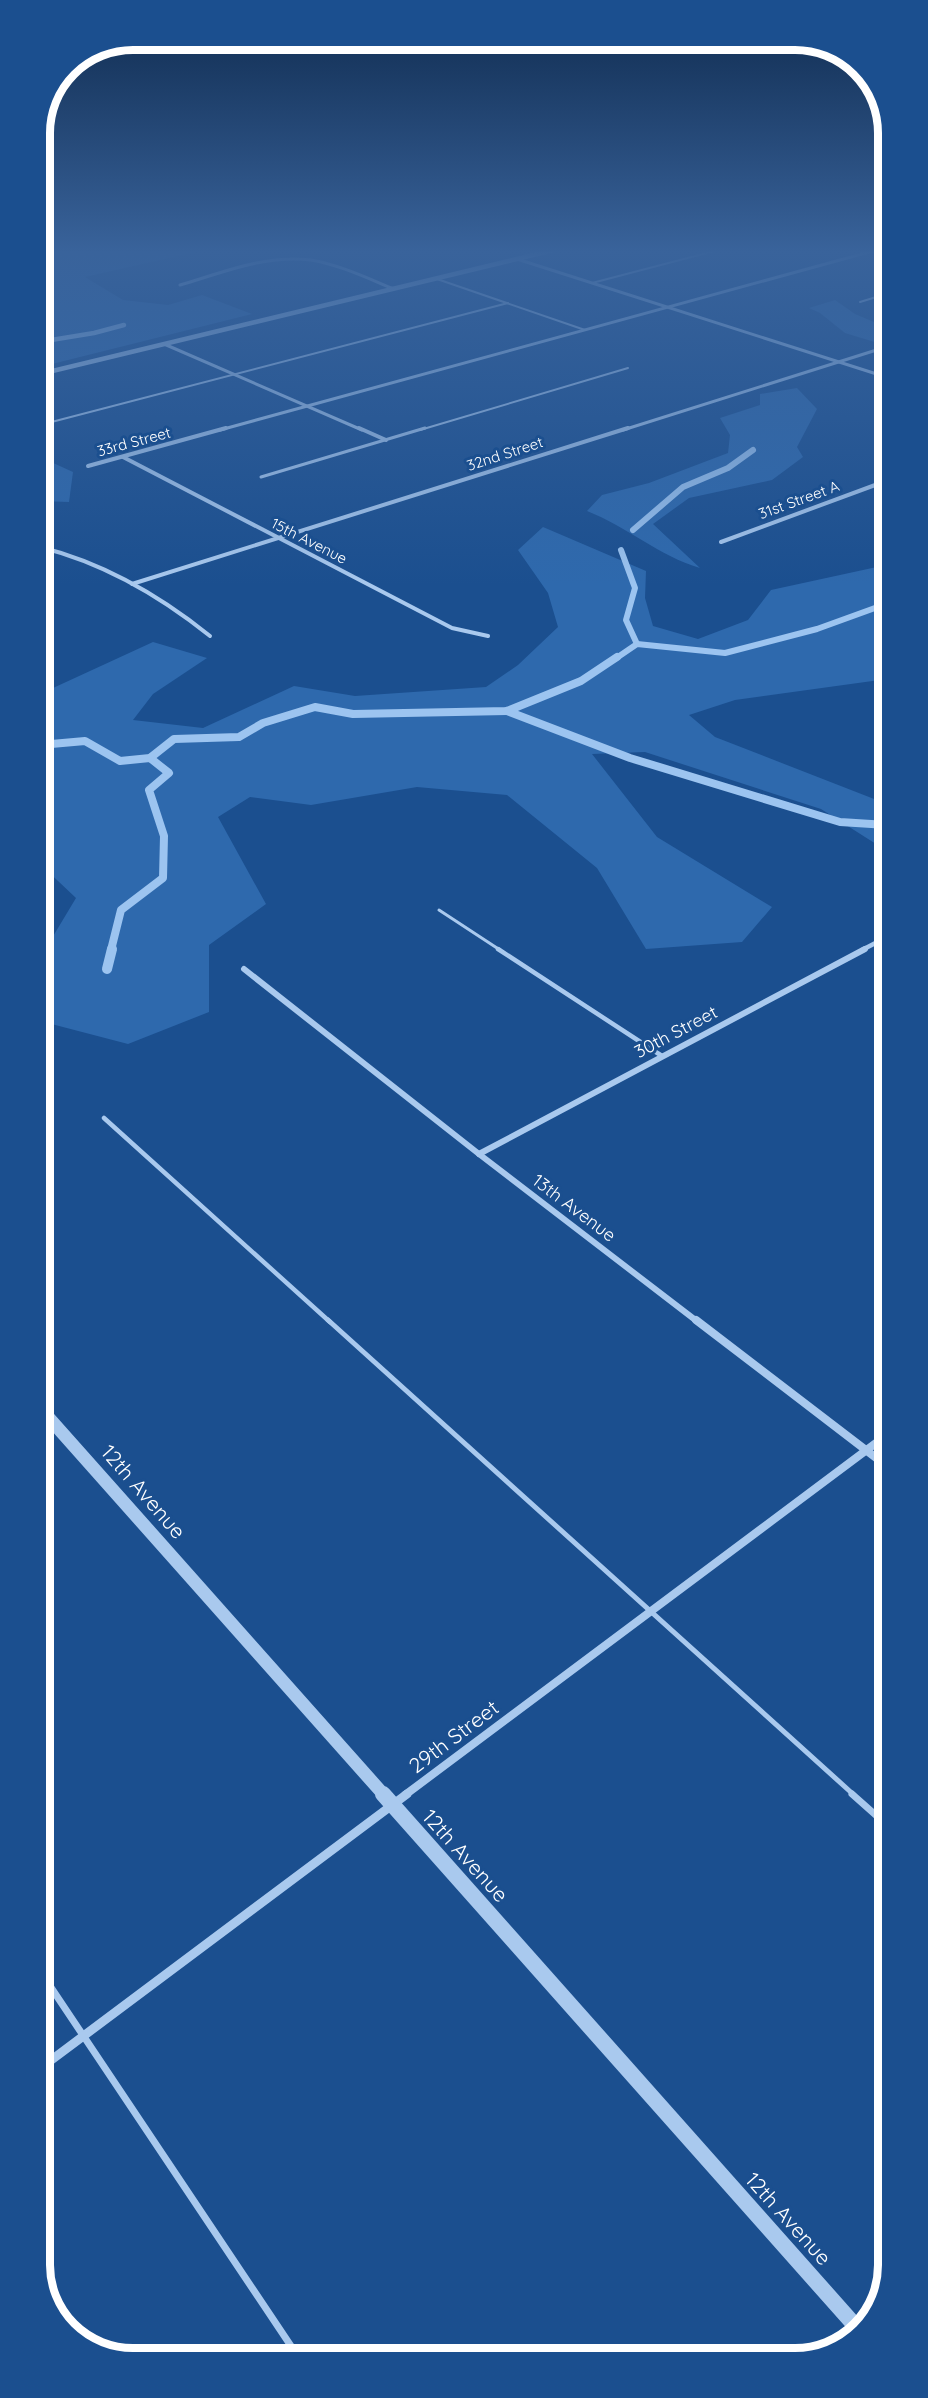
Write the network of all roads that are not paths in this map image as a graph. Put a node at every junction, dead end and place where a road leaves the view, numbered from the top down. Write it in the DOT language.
graph roads {
  1 [pos="94,361"];
  2 [pos="203,361"];
  3 [pos="285,361"];
  4 [pos="471,361"];
  5 [pos="838,361"];
  6 [pos="628,368"];
  7 [pos="50,372"];
  8 [pos="234,374"];
  9 [pos="878,374"];
  10 [pos="308,405"];
  11 [pos="50,421"];
  12 [pos="386,440"];
  13 [pos="123,456"];
  14 [pos="88,466"];
  15 [pos="261,477"];
  16 [pos="878,484"];
  17 [pos="277,538"];
  18 [pos="721,542"];
  19 [pos="50,551"];
  20 [pos="132,584"];
  21 [pos="210,636"];
  22 [pos="488,636"];
  23 [pos="439,910"];
  24 [pos="878,942"];
  25 [pos="244,969"];
  26 [pos="662,1056"];
  27 [pos="104,1118"];
  28 [pos="478,1154"];
  29 [pos="50,1419"];
  30 [pos="878,1441"];
  31 [pos="865,1450"];
  32 [pos="878,1460"];
  33 [pos="651,1610"];
  34 [pos="392,1806"];
  35 [pos="878,1817"];
  36 [pos="50,1986"];
  37 [pos="84,2036"];
  38 [pos="50,2061"];
  39 [pos="854,2324"];
  40 [pos="292,2348"];
  1 -- 7 [label="street"];
  2 -- 8 [label="street"];
  3 -- 8 [label="lane"];
  4 -- 10 [label="street, 33rd Street"];
  5 -- 9 [label="street"];
  5 -- 17 [label="street, 32nd Street"];
  6 -- 12 [label="lane"];
  8 -- 10 [label="street"];
  8 -- 11 [label="lane"];
  10 -- 12 [label="street"];
  10 -- 13 [label="street, 33rd Street"];
  12 -- 15 [label="lane"];
  13 -- 14 [label="street, 33rd Street"];
  13 -- 17 [label="street, 15th Avenue"];
  16 -- 18 [label="street, 31st Street A"];
  17 -- 20 [label="street, 32nd Street"];
  17 -- 22 [label="street, 15th Avenue"];
  19 -- 20 [label="street"];
  20 -- 21 [label="street"];
  23 -- 26 [label="lane"];
  24 -- 26 [label="street, 30th Street"];
  25 -- 28 [label="street, 13th Avenue"];
  26 -- 28 [label="street, 30th Street"];
  27 -- 33 [label="lane"];
  28 -- 31 [label="street, 13th Avenue"];
  29 -- 34 [label="street, 12th Avenue"];
  30 -- 31 [label="street, 29th Street"];
  31 -- 32 [label="street, 13th Avenue"];
  31 -- 33 [label="street, 29th Street"];
  33 -- 34 [label="street, 29th Street"];
  33 -- 35 [label="lane"];
  34 -- 37 [label="street, 29th Street"];
  34 -- 39 [label="street, 12th Avenue"];
  36 -- 37 [label="lane"];
  37 -- 38 [label="street, 29th Street"];
  37 -- 40 [label="lane"];
}
